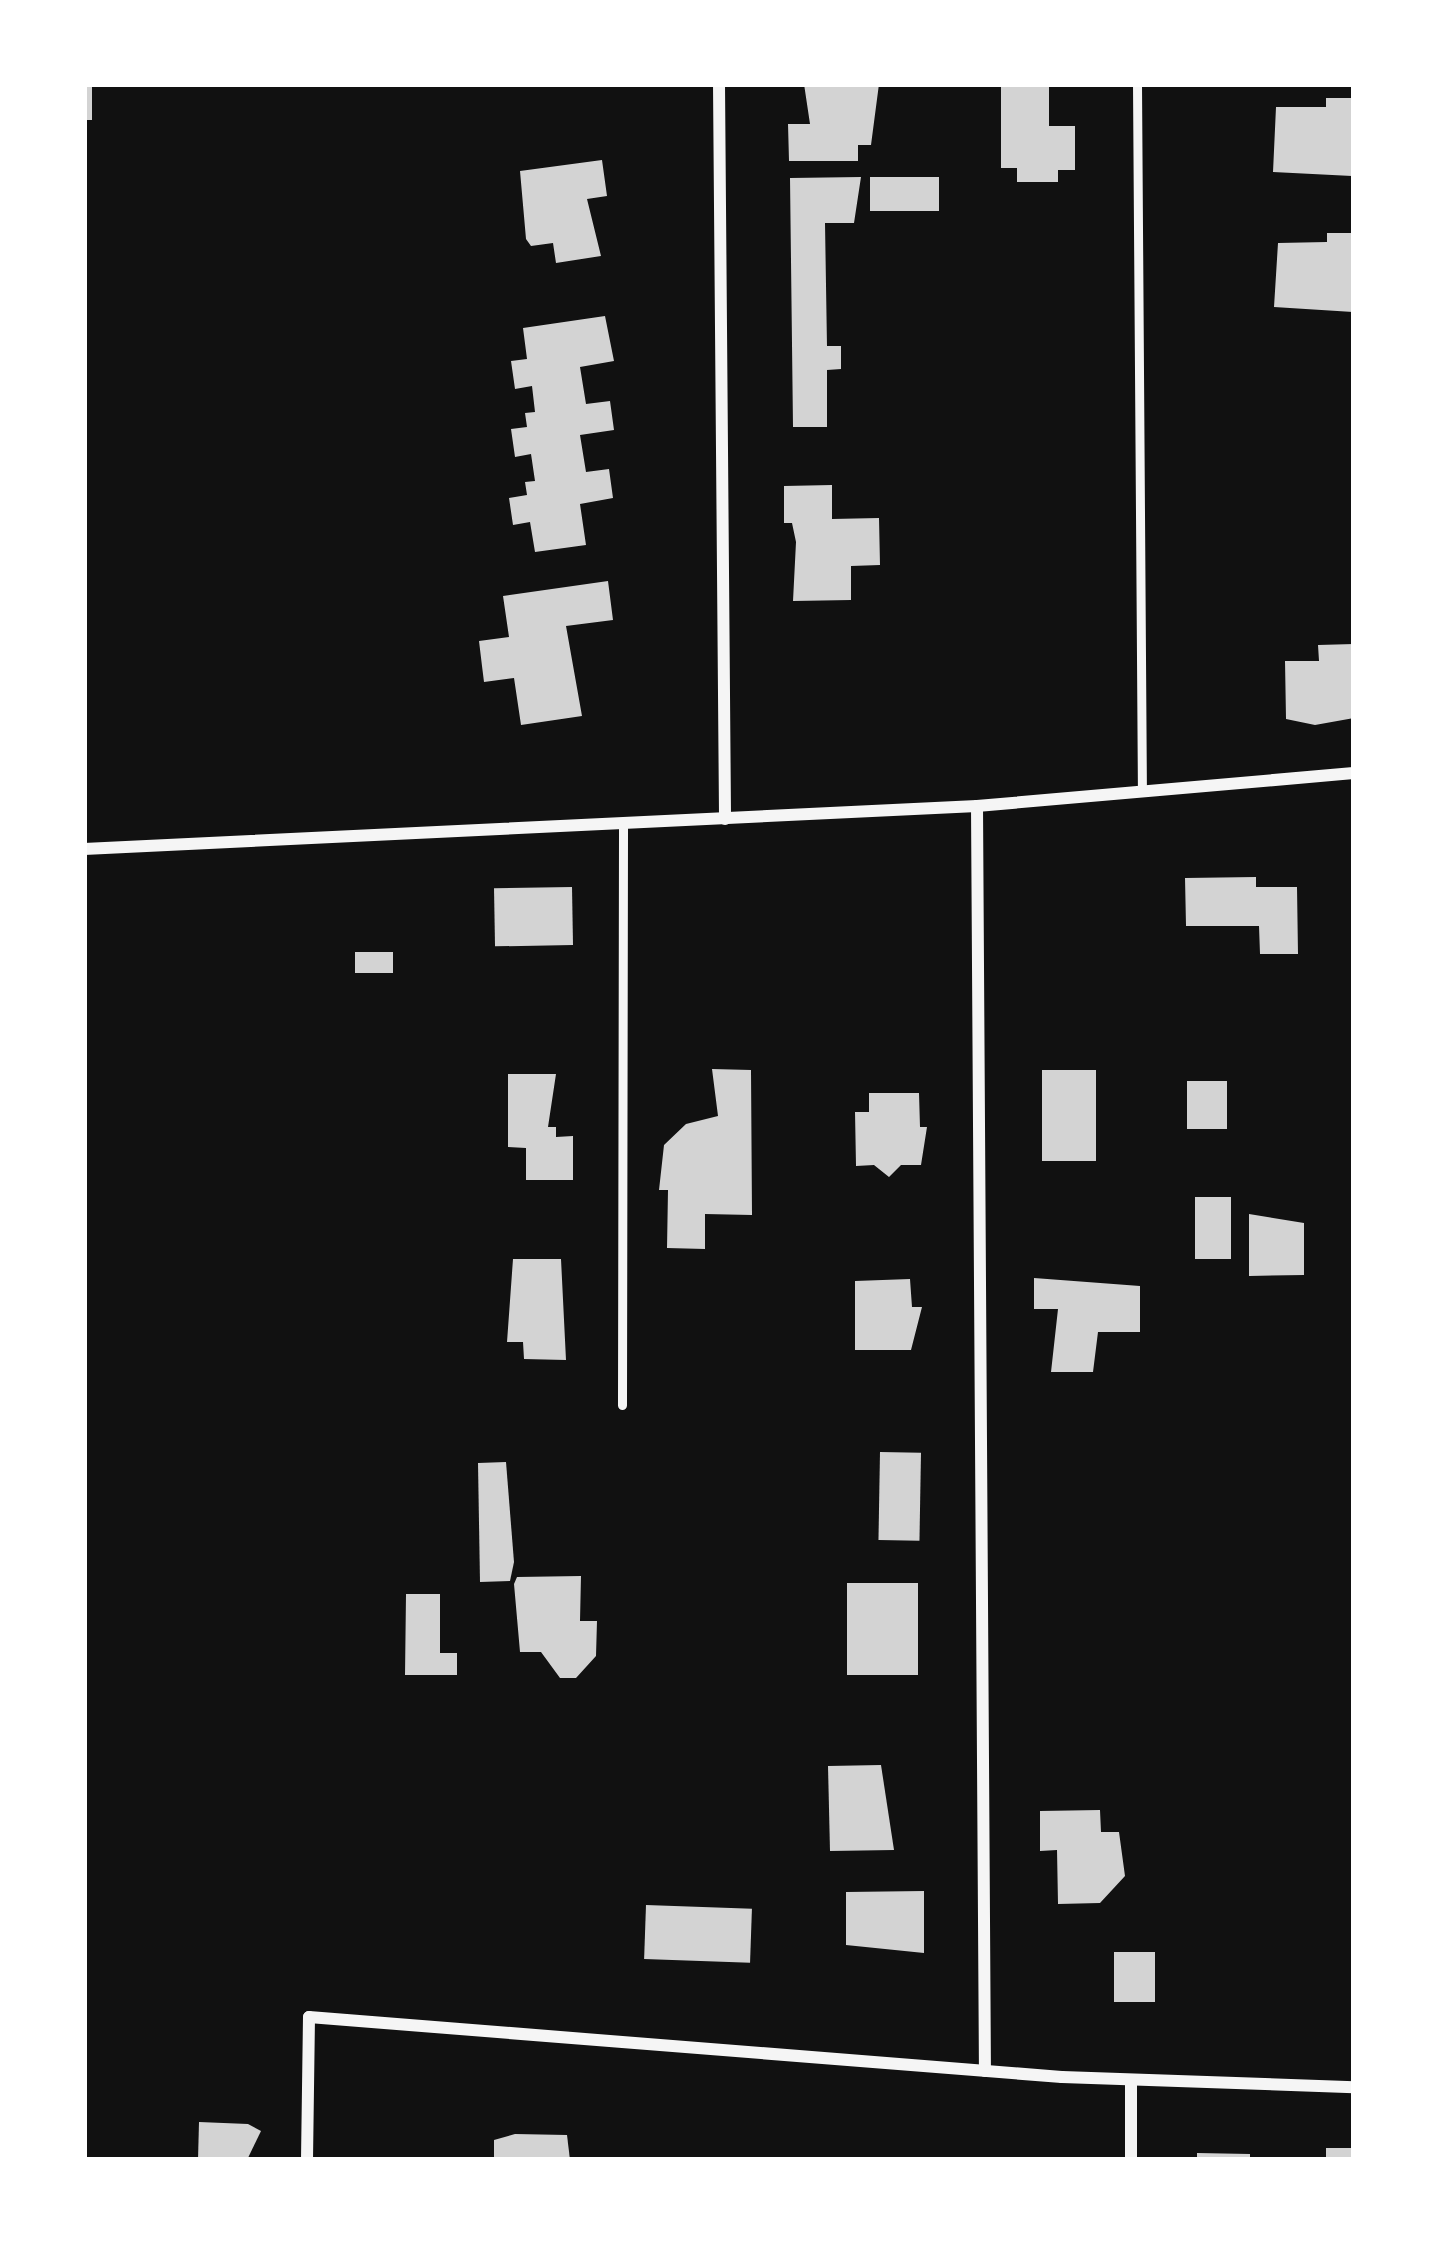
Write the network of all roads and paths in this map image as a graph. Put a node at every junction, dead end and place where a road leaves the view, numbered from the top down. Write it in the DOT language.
graph roads {
  1 [pos="719,84"];
  2 [pos="1137,84"];
  3 [pos="1354,773"];
  4 [pos="1142,792"];
  5 [pos="977,806"];
  6 [pos="725,819"];
  7 [pos="623,823"];
  8 [pos="84,849"];
  9 [pos="622,1406"];
  10 [pos="985,2071"];
  11 [pos="1131,2080"];
  12 [pos="1354,2087"];
  13 [pos="307,2160"];
  14 [pos="1131,2160"];
  1 -- 6 [label="street"];
  2 -- 4 [label="lane"];
  3 -- 4 [label="street"];
  4 -- 5 [label="street"];
  5 -- 6 [label="street"];
  5 -- 10 [label="street"];
  6 -- 7 [label="street"];
  7 -- 8 [label="street"];
  7 -- 9 [label="lane"];
  10 -- 11 [label="street"];
  10 -- 13 [label="street"];
  11 -- 12 [label="street"];
  11 -- 14 [label="street"];
}
